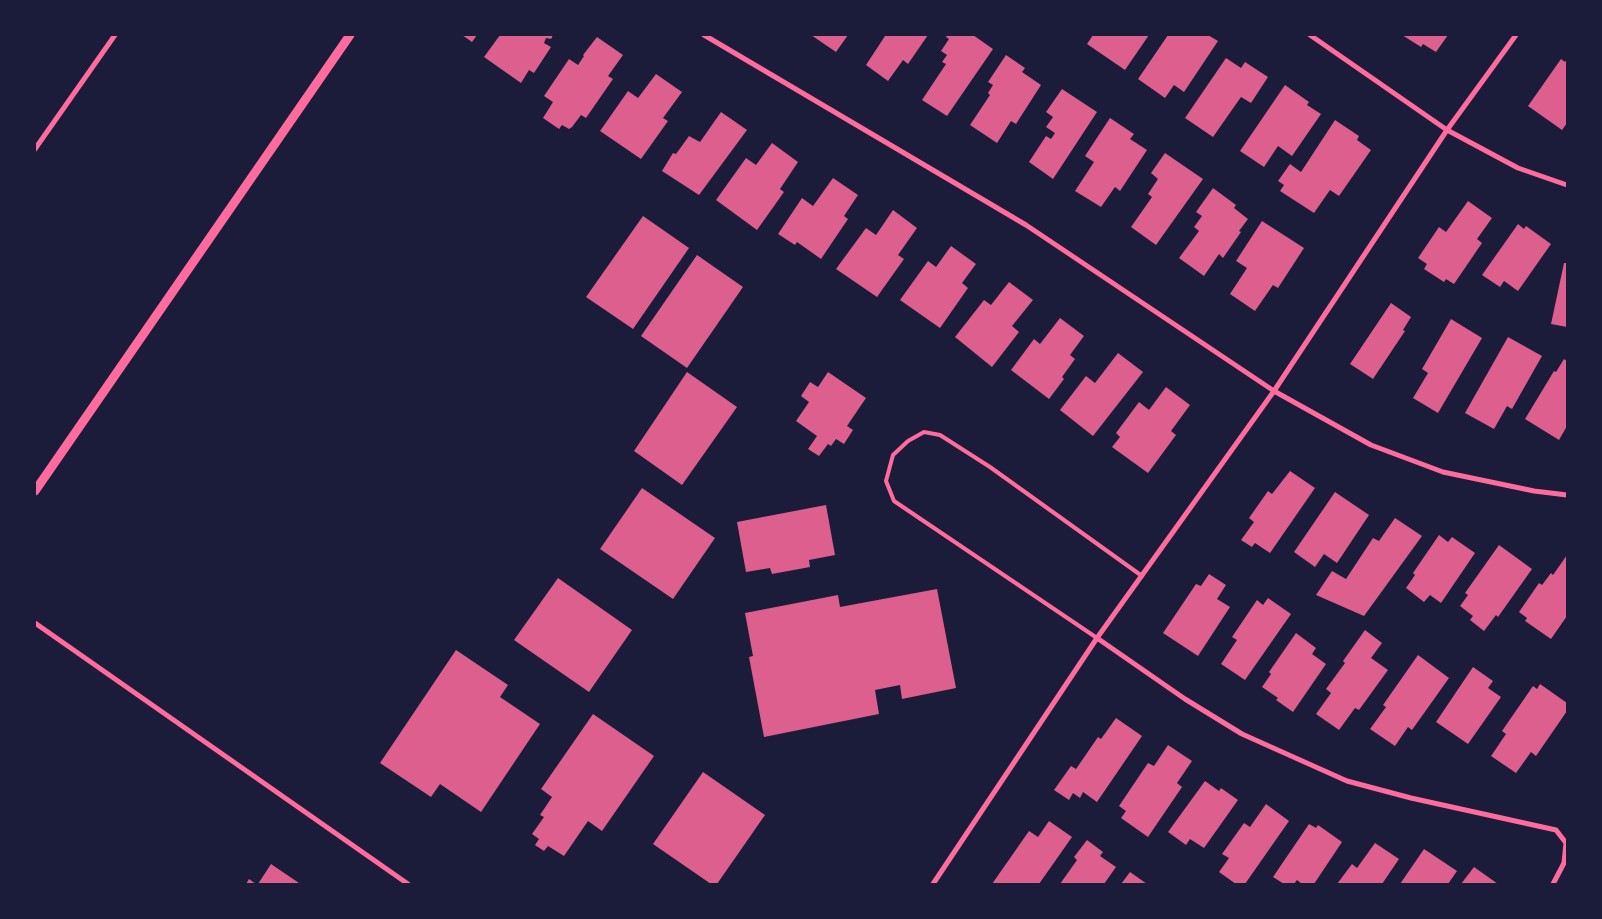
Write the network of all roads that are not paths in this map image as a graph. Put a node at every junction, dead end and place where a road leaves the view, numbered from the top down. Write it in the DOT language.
graph roads {
  1 [pos="115,35"];
  2 [pos="350,35"];
  3 [pos="704,35"];
  4 [pos="1310,35"];
  5 [pos="1516,35"];
  6 [pos="1446,130"];
  7 [pos="35,149"];
  8 [pos="1567,185"];
  9 [pos="1274,391"];
  10 [pos="35,491"];
  11 [pos="1567,495"];
  12 [pos="1142,576"];
  13 [pos="35,623"];
  14 [pos="1097,638"];
  15 [pos="1566,843"];
  16 [pos="408,884"];
  17 [pos="932,884"];
  18 [pos="1553,884"];
  1 -- 7 [label="street"];
  2 -- 10 [label="street"];
  3 -- 9 [label="street"];
  4 -- 6 [label="street"];
  5 -- 6 [label="street"];
  6 -- 8 [label="street"];
  6 -- 9 [label="street"];
  9 -- 11 [label="street"];
  9 -- 12 [label="street"];
  12 -- 14 [label="street"];
  12 -- 14 [label="lane"];
  13 -- 16 [label="street"];
  14 -- 15 [label="street"];
  14 -- 17 [label="street"];
  15 -- 18 [label="street"];
}
